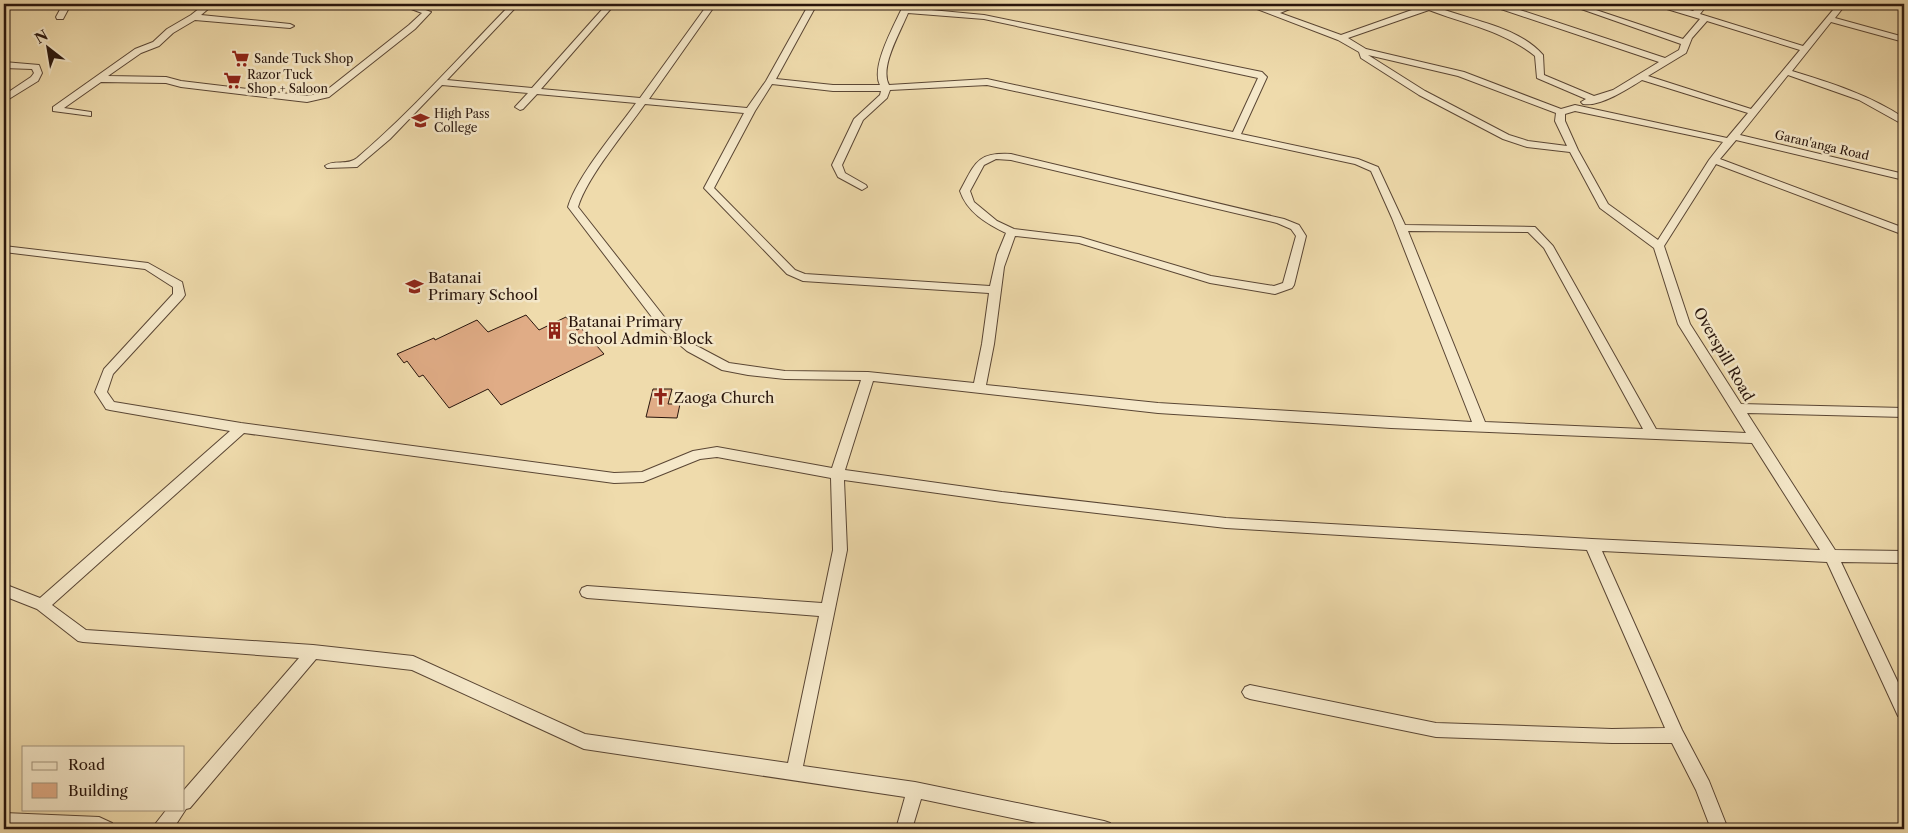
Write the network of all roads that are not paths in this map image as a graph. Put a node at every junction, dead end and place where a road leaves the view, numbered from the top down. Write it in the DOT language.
graph roads {
  1 [pos="67,4"];
  2 [pos="210,4"];
  3 [pos="402,4"];
  4 [pos="515,4"];
  5 [pos="611,4"];
  6 [pos="712,4"];
  7 [pos="813,4"];
  8 [pos="1248,4"];
  9 [pos="1298,4"];
  10 [pos="1438,4"];
  11 [pos="1495,4"];
  12 [pos="1571,4"];
  13 [pos="1660,4"];
  14 [pos="1704,4"];
  15 [pos="1842,4"];
  16 [pos="907,7"];
  17 [pos="1429,7"];
  18 [pos="1273,13"];
  19 [pos="1694,15"];
  20 [pos="60,17"];
  21 [pos="194,17"];
  22 [pos="1705,18"];
  23 [pos="1829,19"];
  24 [pos="290,26"];
  25 [pos="1341,38"];
  26 [pos="1904,40"];
  27 [pos="1686,42"];
  28 [pos="1806,49"];
  29 [pos="1363,51"];
  30 [pos="1664,61"];
  31 [pos="4,65"];
  32 [pos="1786,72"];
  33 [pos="1641,77"];
  34 [pos="101,78"];
  35 [pos="770,81"];
  36 [pos="441,82"];
  37 [pos="886,88"];
  38 [pos="535,90"];
  39 [pos="1593,98"];
  40 [pos="4,99"];
  41 [pos="641,102"];
  42 [pos="520,107"];
  43 [pos="1575,108"];
  44 [pos="750,111"];
  45 [pos="1561,112"];
  46 [pos="1753,112"];
  47 [pos="88,114"];
  48 [pos="1904,122"];
  49 [pos="1236,135"];
  50 [pos="1732,139"];
  51 [pos="1573,150"];
  52 [pos="1714,160"];
  53 [pos="330,166"];
  54 [pos="1904,177"];
  55 [pos="862,187"];
  56 [pos="1400,228"];
  57 [pos="1012,232"];
  58 [pos="1904,232"];
  59 [pos="1660,246"];
  60 [pos="4,248"];
  61 [pos="994,290"];
  62 [pos="868,376"];
  63 [pos="979,387"];
  64 [pos="1736,408"];
  65 [pos="1904,412"];
  66 [pos="1480,426"];
  67 [pos="241,428"];
  68 [pos="1652,433"];
  69 [pos="1756,438"];
  70 [pos="837,474"];
  71 [pos="1592,545"];
  72 [pos="1831,556"];
  73 [pos="1904,557"];
  74 [pos="4,590"];
  75 [pos="587,592"];
  76 [pos="42,605"];
  77 [pos="827,610"];
  78 [pos="313,652"];
  79 [pos="1250,692"];
  80 [pos="1904,708"];
  81 [pos="1676,735"];
  82 [pos="794,772"];
  83 [pos="915,790"];
  84 [pos="185,801"];
  85 [pos="177,810"];
  86 [pos="4,821"];
  87 [pos="106,829"];
  88 [pos="162,829"];
  89 [pos="904,829"];
  90 [pos="1104,829"];
  91 [pos="1719,829"];
  1 -- 20 [label="street"];
  2 -- 21 [label="street"];
  3 -- 34 [label="street"];
  4 -- 36 [label="street"];
  5 -- 38 [label="street"];
  6 -- 41 [label="street"];
  7 -- 35 [label="street"];
  8 -- 18 [label="street"];
  9 -- 18 [label="street"];
  10 -- 17 [label="street"];
  11 -- 30 [label="street"];
  12 -- 27 [label="street"];
  13 -- 19 [label="street"];
  14 -- 19 [label="street"];
  15 -- 23 [label="street"];
  16 -- 37 [label="street"];
  16 -- 49 [label="street"];
  17 -- 25 [label="street"];
  17 -- 39 [label="street"];
  18 -- 25 [label="street"];
  19 -- 22 [label="street"];
  21 -- 24 [label="street"];
  21 -- 34 [label="street"];
  22 -- 27 [label="street"];
  22 -- 28 [label="street"];
  23 -- 26 [label="street"];
  23 -- 28 [label="street"];
  25 -- 29 [label="street"];
  27 -- 30 [label="street"];
  28 -- 32 [label="street"];
  29 -- 45 [label="street"];
  29 -- 51 [label="street"];
  30 -- 33 [label="street"];
  31 -- 40 [label="street"];
  32 -- 46 [label="street"];
  32 -- 48 [label="street"];
  33 -- 39 [label="street"];
  33 -- 46 [label="street"];
  34 -- 47 [label="street"];
  35 -- 37 [label="street"];
  35 -- 44 [label="street"];
  36 -- 38 [label="street"];
  36 -- 53 [label="street"];
  37 -- 49 [label="street"];
  37 -- 55 [label="street"];
  38 -- 41 [label="street"];
  38 -- 42 [label="street"];
  39 -- 43 [label="street"];
  41 -- 44 [label="street"];
  41 -- 62 [label="street"];
  43 -- 45 [label="street"];
  43 -- 50 [label="street, Garan'anga Road"];
  44 -- 61 [label="street"];
  45 -- 51 [label="street"];
  46 -- 50 [label="street"];
  49 -- 56 [label="street"];
  50 -- 52 [label="street"];
  50 -- 54 [label="street, Garan'anga Road"];
  51 -- 59 [label="street"];
  52 -- 58 [label="street"];
  52 -- 59 [label="street"];
  56 -- 66 [label="street"];
  56 -- 68 [label="street"];
  57 -- 57 [label="street"];
  57 -- 61 [label="street"];
  59 -- 64 [label="street, Overspill Road"];
  60 -- 67 [label="street"];
  61 -- 63 [label="street"];
  62 -- 63 [label="street"];
  62 -- 70 [label="street"];
  63 -- 66 [label="street"];
  64 -- 65 [label="street"];
  64 -- 69 [label="street, Overspill Road"];
  66 -- 68 [label="street"];
  67 -- 70 [label="street"];
  67 -- 76 [label="street"];
  68 -- 69 [label="street"];
  69 -- 72 [label="street, Overspill Road"];
  70 -- 71 [label="street"];
  70 -- 77 [label="street"];
  71 -- 72 [label="street"];
  71 -- 81 [label="street"];
  72 -- 73 [label="street"];
  72 -- 80 [label="street, Overspill Road"];
  74 -- 76 [label="street"];
  75 -- 77 [label="street"];
  76 -- 78 [label="street"];
  77 -- 82 [label="street"];
  78 -- 82 [label="street"];
  78 -- 84 [label="street"];
  79 -- 81 [label="street"];
  81 -- 91 [label="street"];
  82 -- 83 [label="street"];
  83 -- 89 [label="street"];
  83 -- 90 [label="street"];
  85 -- 88 [label="street"];
  86 -- 87 [label="street"];
}
